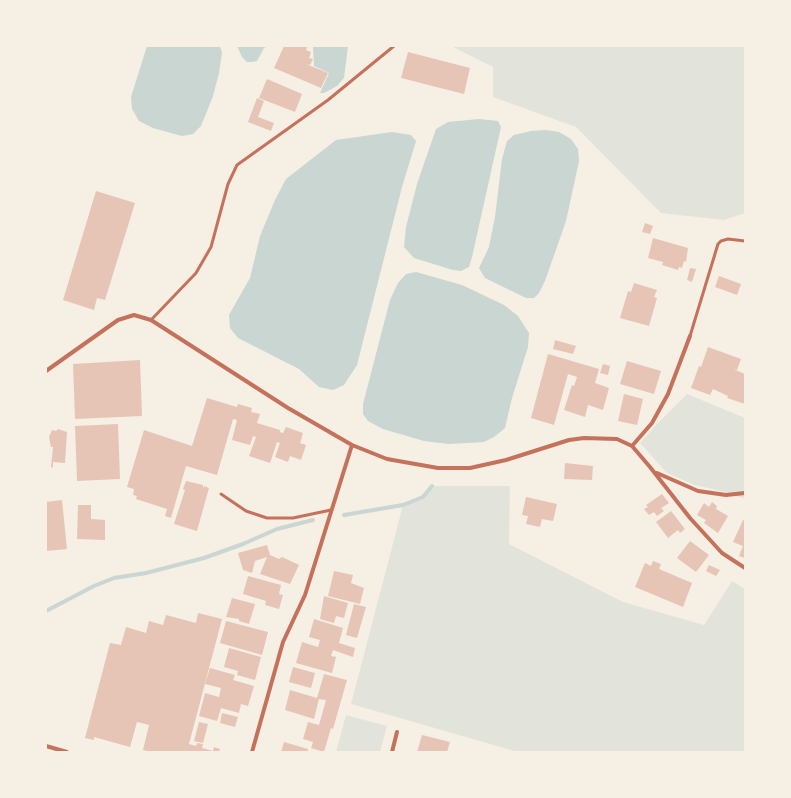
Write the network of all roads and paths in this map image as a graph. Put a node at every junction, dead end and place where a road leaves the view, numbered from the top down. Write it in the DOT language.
graph roads {
  1 [pos="394,46"];
  2 [pos="745,241"];
  3 [pos="151,320"];
  4 [pos="690,336"];
  5 [pos="46,372"];
  6 [pos="352,444"];
  7 [pos="632,446"];
  8 [pos="656,473"];
  9 [pos="745,493"];
  10 [pos="221,494"];
  11 [pos="331,510"];
  12 [pos="745,568"];
  13 [pos="397,732"];
  14 [pos="46,746"];
  15 [pos="67,752"];
  16 [pos="252,752"];
  17 [pos="392,752"];
  1 -- 3 [label="lane"];
  2 -- 4 [label="lane"];
  3 -- 5 [label="street"];
  3 -- 6 [label="street"];
  4 -- 7 [label="street"];
  6 -- 7 [label="street"];
  6 -- 11 [label="street"];
  7 -- 8 [label="street"];
  8 -- 9 [label="street"];
  8 -- 12 [label="street"];
  10 -- 11 [label="lane"];
  11 -- 16 [label="street"];
  13 -- 17 [label="street"];
  14 -- 15 [label="street"];
}
